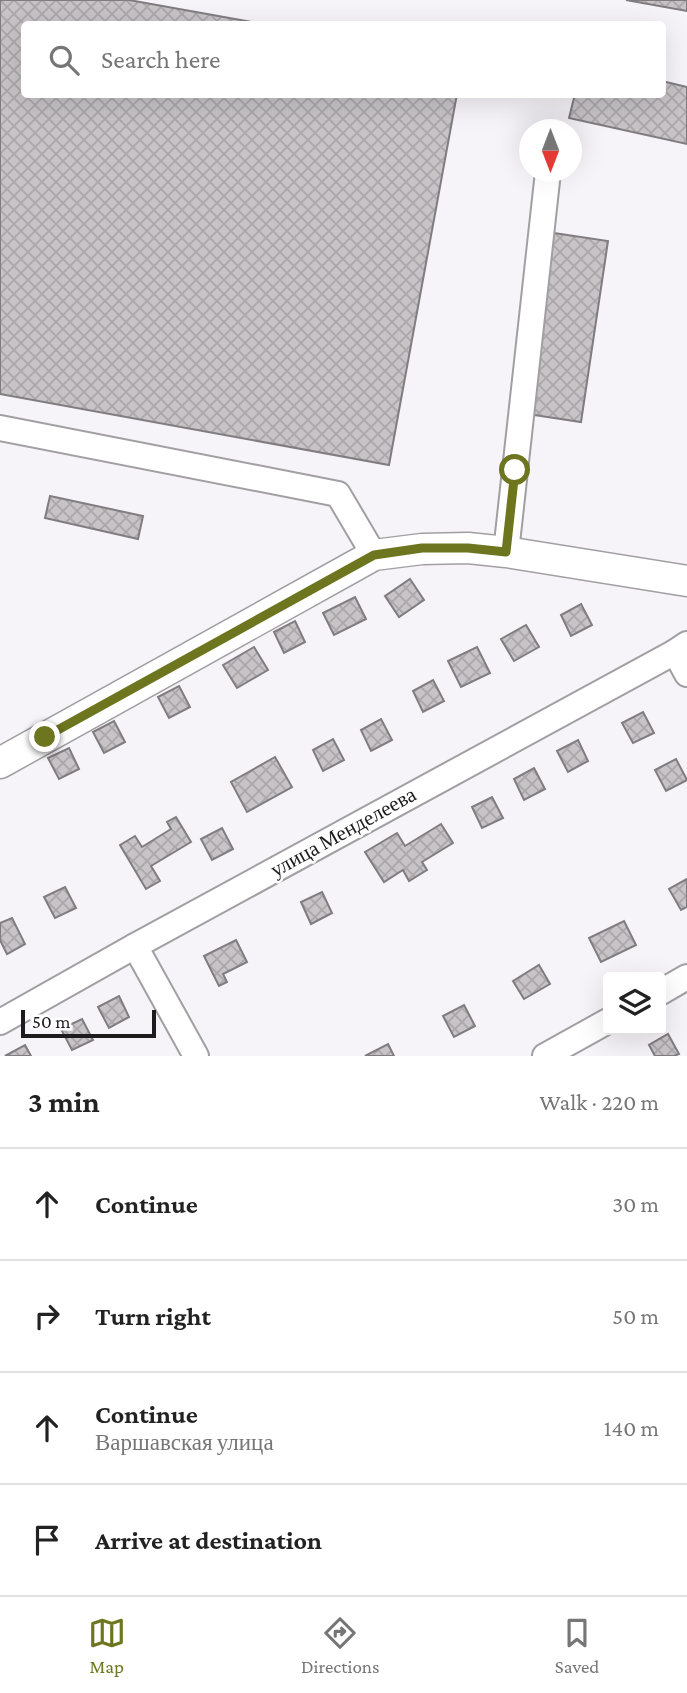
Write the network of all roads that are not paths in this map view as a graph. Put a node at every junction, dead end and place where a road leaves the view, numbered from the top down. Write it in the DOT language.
graph roads {
  1 [pos="547,182"];
  2 [pos="0,428"];
  3 [pos="506,552"];
  4 [pos="374,555"];
  5 [pos="687,581"];
  6 [pos="681,648"];
  7 [pos="687,674"];
  8 [pos="0,763"];
  9 [pos="135,946"];
  10 [pos="687,977"];
  11 [pos="666,989"];
  12 [pos="0,1022"];
  13 [pos="603,1024"];
  14 [pos="196,1056"];
  15 [pos="545,1056"];
  1 -- 3 [label="street"];
  2 -- 4 [label="street"];
  3 -- 4 [label="main road"];
  3 -- 5 [label="main road"];
  4 -- 8 [label="main road"];
  6 -- 7 [label="street"];
  6 -- 9 [label="street, улица Менделеева"];
  9 -- 12 [label="street, улица Менделеева"];
  9 -- 14 [label="street"];
  10 -- 11 [label="street"];
  13 -- 15 [label="street"];
}
